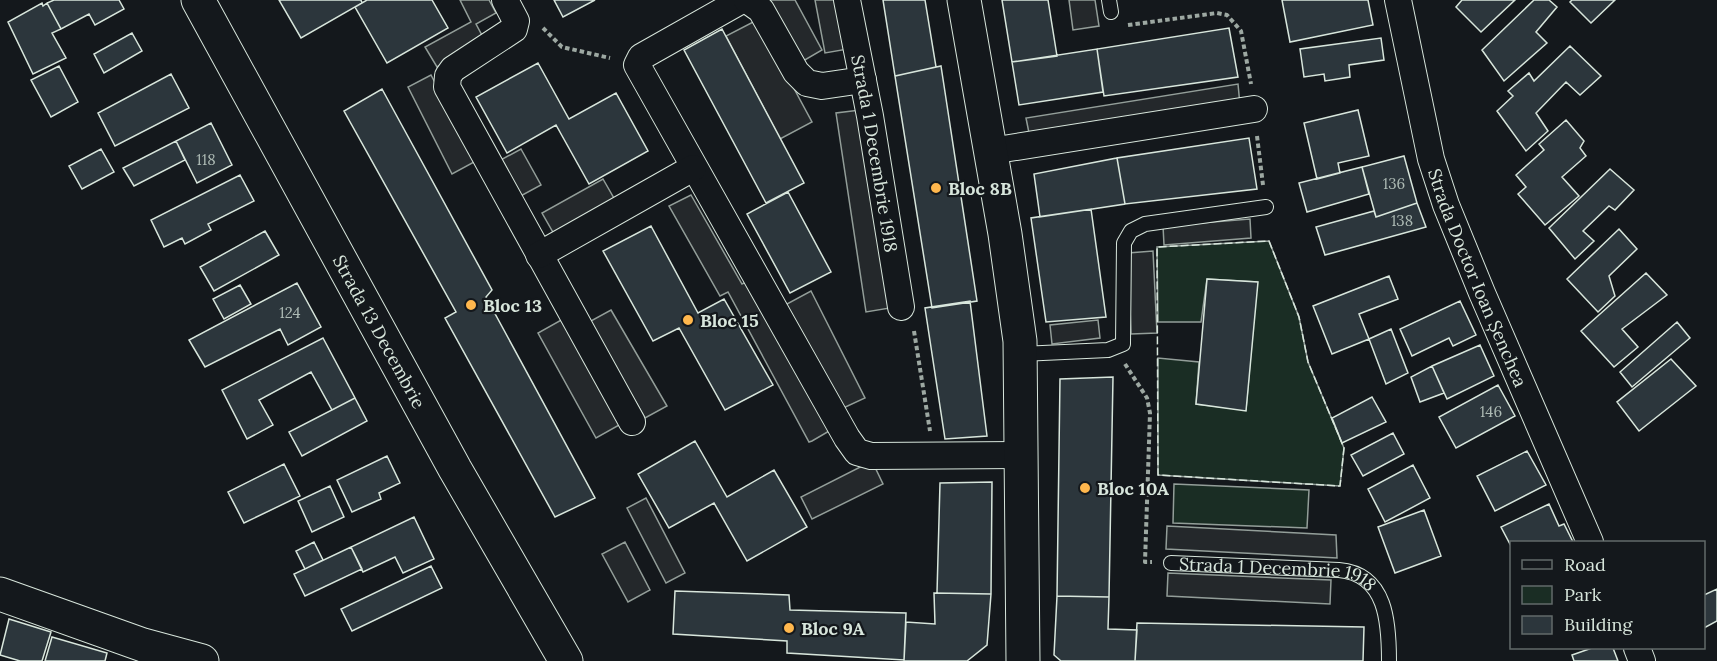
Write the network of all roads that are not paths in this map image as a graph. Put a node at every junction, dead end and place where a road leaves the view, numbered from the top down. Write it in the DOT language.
graph roads {
  1 [pos="198,0"];
  2 [pos="505,0"];
  3 [pos="742,0"];
  4 [pos="747,0"];
  5 [pos="848,0"];
  6 [pos="964,0"];
  7 [pos="1398,0"];
  8 [pos="863,80"];
  9 [pos="1254,109"];
  10 [pos="991,151"];
  11 [pos="693,168"];
  12 [pos="1266,207"];
  13 [pos="539,255"];
  14 [pos="901,308"];
  15 [pos="1021,354"];
  16 [pos="632,422"];
  17 [pos="1022,454"];
  18 [pos="1589,541"];
  19 [pos="1171,563"];
  20 [pos="0,594"];
  21 [pos="202,661"];
  22 [pos="566,661"];
  23 [pos="1023,661"];
  24 [pos="1389,661"];
  1 -- 22 [label="street, Strada 13 Decembrie"];
  2 -- 13 [label="street"];
  3 -- 11 [label="street"];
  4 -- 8 [label="street"];
  5 -- 8 [label="street, Strada 1 Decembrie 1918"];
  6 -- 10 [label="street"];
  7 -- 18 [label="street, Strada Doctor Ioan Șenchea"];
  8 -- 14 [label="street, Strada 1 Decembrie 1918"];
  9 -- 10 [label="street"];
  10 -- 15 [label="street"];
  11 -- 13 [label="street"];
  11 -- 17 [label="street"];
  12 -- 15 [label="lane"];
  13 -- 16 [label="street"];
  15 -- 17 [label="street"];
  17 -- 23 [label="street"];
  19 -- 24 [label="lane, Strada 1 Decembrie 1918"];
  20 -- 21 [label="street"];
}
